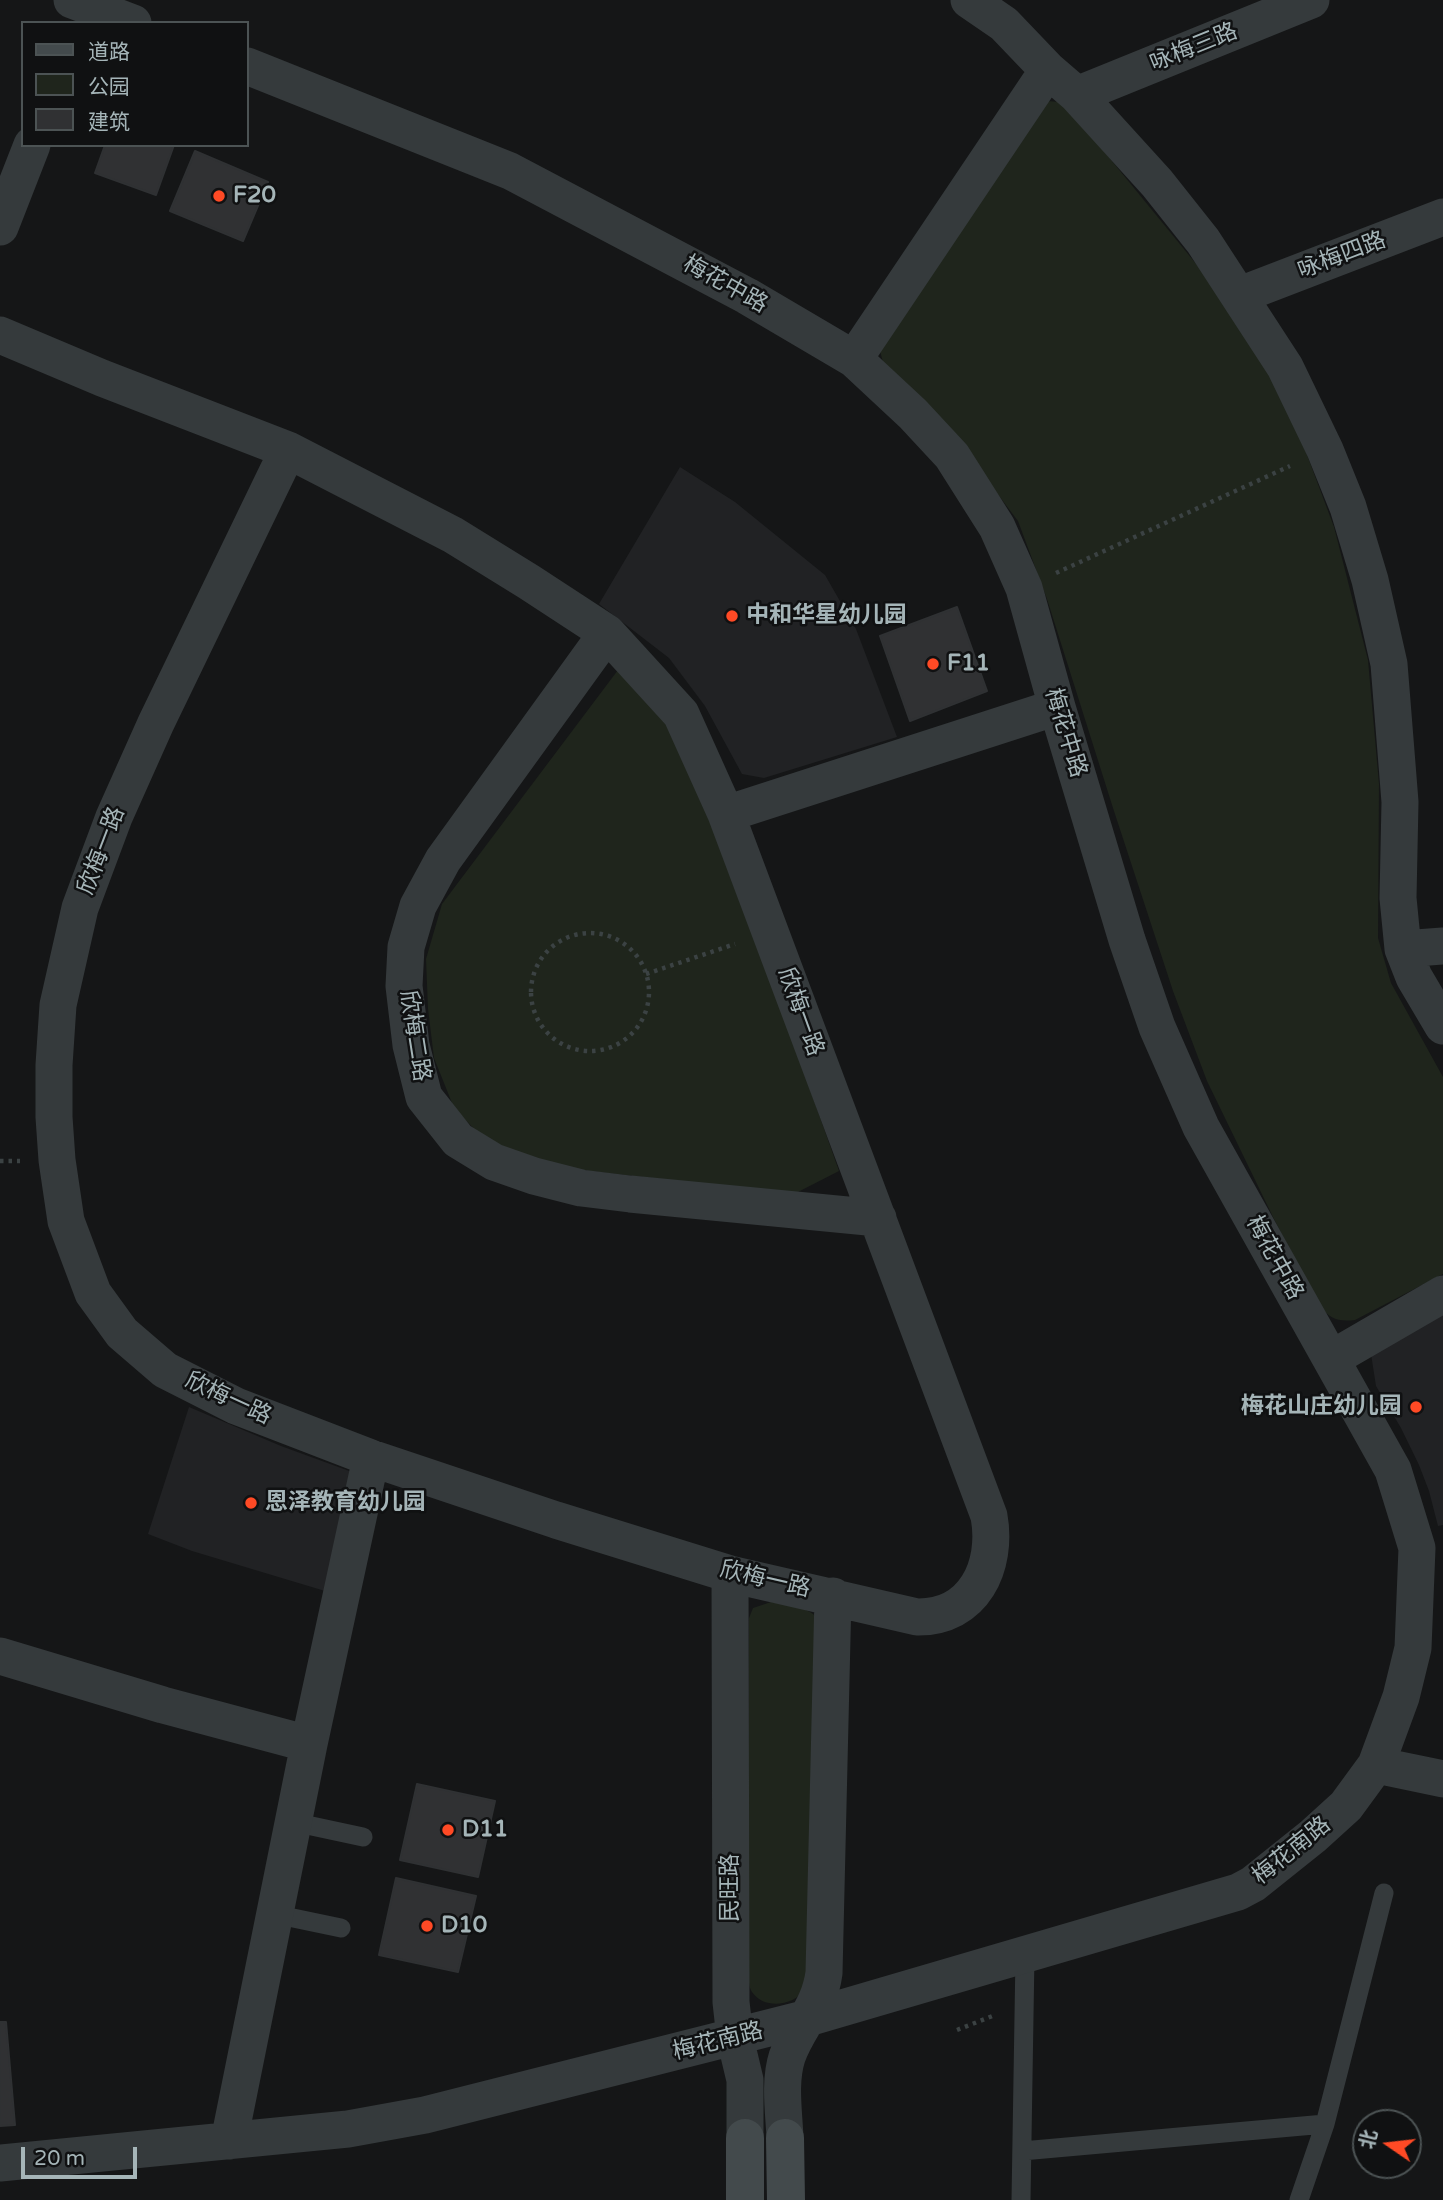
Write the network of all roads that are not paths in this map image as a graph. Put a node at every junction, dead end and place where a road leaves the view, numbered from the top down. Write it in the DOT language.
graph roads {
  1 [pos="969,0"];
  2 [pos="1311,0"];
  3 [pos="81,7"];
  4 [pos="126,21"];
  5 [pos="248,66"];
  6 [pos="1048,70"];
  7 [pos="1077,95"];
  8 [pos="31,147"];
  9 [pos="1443,217"];
  10 [pos="0,227"];
  11 [pos="1240,295"];
  12 [pos="0,334"];
  13 [pos="854,359"];
  14 [pos="288,450"];
  15 [pos="607,633"];
  16 [pos="1057,708"];
  17 [pos="726,814"];
  18 [pos="1443,946"];
  19 [pos="1403,949"];
  20 [pos="1443,1026"];
  21 [pos="878,1218"];
  22 [pos="1443,1294"];
  23 [pos="1331,1359"];
  24 [pos="371,1458"];
  25 [pos="730,1574"];
  26 [pos="833,1596"];
  27 [pos="0,1656"];
  28 [pos="309,1744"];
  29 [pos="1377,1765"];
  30 [pos="1443,1779"];
  31 [pos="293,1822"];
  32 [pos="363,1837"];
  33 [pos="1384,1893"];
  34 [pos="274,1914"];
  35 [pos="341,1928"];
  36 [pos="1025,1955"];
  37 [pos="808,2018"];
  38 [pos="735,2038"];
  39 [pos="1325,2124"];
  40 [pos="745,2138"];
  41 [pos="785,2138"];
  42 [pos="229,2141"];
  43 [pos="1022,2151"];
  44 [pos="0,2163"];
  45 [pos="745,2200"];
  46 [pos="786,2200"];
  47 [pos="1021,2200"];
  48 [pos="1299,2200"];
  1 -- 6 [label="street"];
  2 -- 7 [label="street, 咏梅三路"];
  3 -- 4 [label="street"];
  5 -- 13 [label="street, 梅花中路"];
  6 -- 7 [label="street"];
  6 -- 13 [label="street"];
  7 -- 11 [label="street"];
  8 -- 10 [label="street"];
  9 -- 11 [label="street, 咏梅四路"];
  11 -- 19 [label="street"];
  12 -- 14 [label="street, 欣梅一路"];
  13 -- 16 [label="street, 梅花中路"];
  14 -- 15 [label="street, 欣梅一路"];
  14 -- 24 [label="street, 欣梅一路"];
  15 -- 17 [label="street, 欣梅一路"];
  15 -- 21 [label="street, 欣梅二路"];
  16 -- 17 [label="street"];
  16 -- 23 [label="street, 梅花中路"];
  17 -- 21 [label="street, 欣梅一路"];
  18 -- 19 [label="street"];
  19 -- 20 [label="street"];
  21 -- 26 [label="street, 欣梅一路"];
  22 -- 23 [label="street"];
  23 -- 29 [label="street, 梅花中路"];
  24 -- 25 [label="street, 欣梅一路"];
  24 -- 28 [label="street"];
  25 -- 26 [label="street, 欣梅一路"];
  25 -- 38 [label="street, 民旺路"];
  26 -- 37 [label="street"];
  27 -- 28 [label="street"];
  28 -- 31 [label="street"];
  29 -- 30 [label="street"];
  29 -- 36 [label="street, 梅花南路"];
  31 -- 32 [label="lane"];
  31 -- 34 [label="street"];
  33 -- 39 [label="lane"];
  34 -- 35 [label="lane"];
  34 -- 42 [label="street"];
  36 -- 37 [label="street, 梅花南路"];
  36 -- 43 [label="lane"];
  37 -- 38 [label="street, 梅花南路"];
  37 -- 41 [label="street"];
  38 -- 40 [label="street, 民旺路"];
  38 -- 42 [label="street, 梅花南路"];
  39 -- 43 [label="lane"];
  39 -- 48 [label="lane"];
  40 -- 45 [label="main road, 民旺路"];
  41 -- 46 [label="main road"];
  42 -- 44 [label="street, 梅花南路"];
  43 -- 47 [label="lane"];
}
